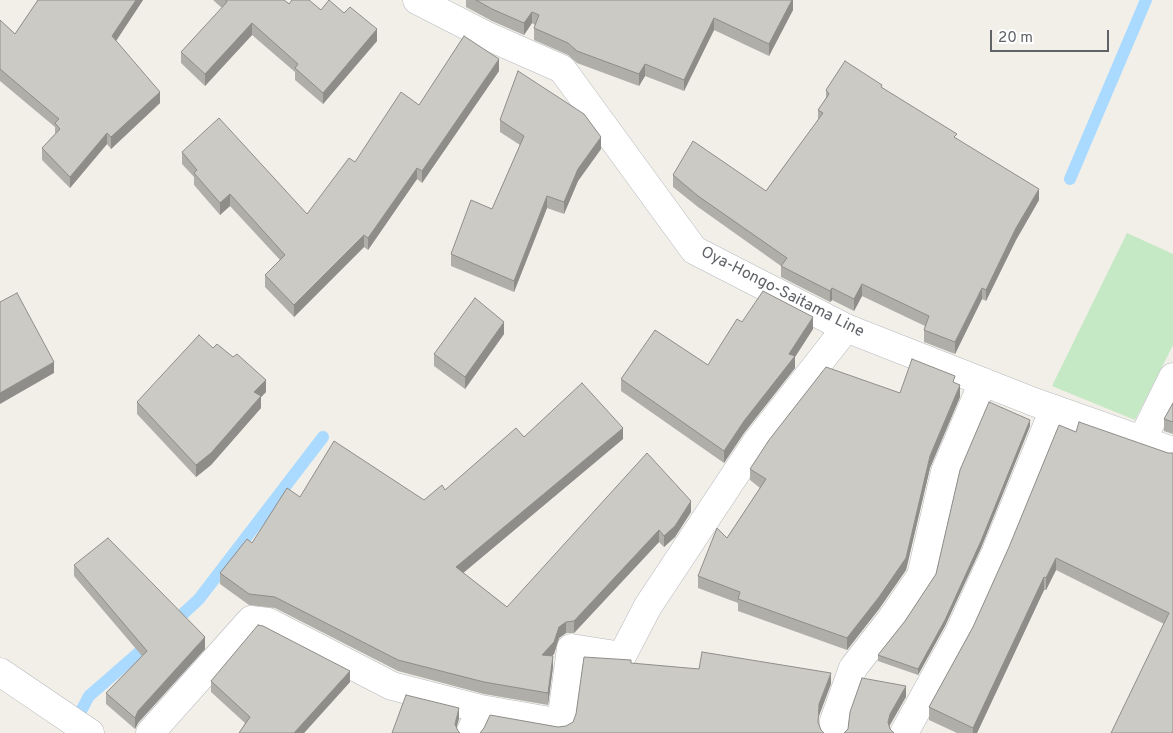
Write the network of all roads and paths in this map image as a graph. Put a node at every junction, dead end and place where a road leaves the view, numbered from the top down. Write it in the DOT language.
graph roads {
  1 [pos="417,0"];
  2 [pos="846,328"];
  3 [pos="1173,377"];
  4 [pos="983,382"];
  5 [pos="1054,409"];
  6 [pos="1142,440"];
  7 [pos="1173,451"];
  8 [pos="0,672"];
  9 [pos="475,721"];
  10 [pos="560,728"];
  11 [pos="90,733"];
  12 [pos="150,733"];
  13 [pos="834,733"];
  14 [pos="904,733"];
  1 -- 2 [label="street, Oya-Hongo-Saitama Line"];
  2 -- 4 [label="street, Oya-Hongo-Saitama Line"];
  2 -- 10 [label="street"];
  3 -- 6 [label="street"];
  4 -- 5 [label="street, Oya-Hongo-Saitama Line"];
  4 -- 13 [label="street"];
  5 -- 6 [label="street, Oya-Hongo-Saitama Line"];
  5 -- 14 [label="street"];
  6 -- 7 [label="street, Oya-Hongo-Saitama Line"];
  8 -- 11 [label="street"];
  9 -- 10 [label="street"];
  9 -- 12 [label="street"];
}
